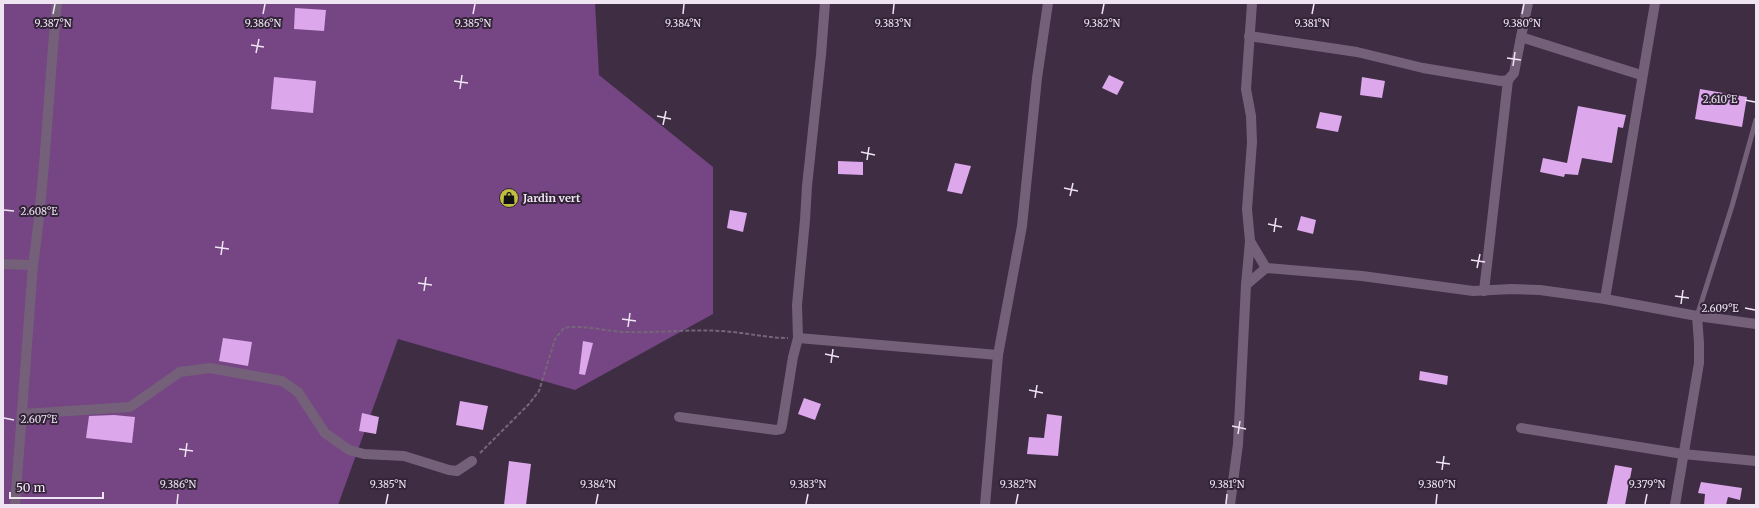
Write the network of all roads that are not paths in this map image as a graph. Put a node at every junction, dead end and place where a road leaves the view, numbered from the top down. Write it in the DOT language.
graph roads {
  1 [pos="57,3"];
  2 [pos="825,3"];
  3 [pos="1048,3"];
  4 [pos="1252,3"];
  5 [pos="1528,3"];
  6 [pos="1655,3"];
  7 [pos="1249,36"];
  8 [pos="1521,37"];
  9 [pos="1641,75"];
  10 [pos="1508,80"];
  11 [pos="1756,120"];
  12 [pos="1250,241"];
  13 [pos="3,264"];
  14 [pos="33,265"];
  15 [pos="1266,268"];
  16 [pos="1246,285"];
  17 [pos="1484,291"];
  18 [pos="1605,299"];
  19 [pos="1697,316"];
  20 [pos="1756,324"];
  21 [pos="798,338"];
  22 [pos="998,355"];
  23 [pos="23,414"];
  24 [pos="679,417"];
  25 [pos="1521,428"];
  26 [pos="1683,454"];
  27 [pos="472,461"];
  28 [pos="1756,461"];
  29 [pos="15,505"];
  30 [pos="986,505"];
  31 [pos="1230,505"];
  32 [pos="1675,505"];
  1 -- 14 [label="street"];
  2 -- 21 [label="street"];
  3 -- 22 [label="street"];
  4 -- 7 [label="street"];
  5 -- 8 [label="street"];
  6 -- 9 [label="street"];
  7 -- 10 [label="street"];
  7 -- 12 [label="street"];
  8 -- 9 [label="street"];
  8 -- 10 [label="street"];
  9 -- 18 [label="street"];
  10 -- 17 [label="street"];
  11 -- 19 [label="lane"];
  12 -- 15 [label="street"];
  12 -- 16 [label="street"];
  13 -- 14 [label="street"];
  14 -- 23 [label="street"];
  15 -- 16 [label="street"];
  15 -- 17 [label="street"];
  16 -- 31 [label="street"];
  17 -- 18 [label="street"];
  18 -- 19 [label="street"];
  19 -- 20 [label="street"];
  19 -- 26 [label="street"];
  21 -- 22 [label="street"];
  21 -- 24 [label="street"];
  22 -- 30 [label="street"];
  23 -- 27 [label="street"];
  23 -- 29 [label="street"];
  25 -- 26 [label="street"];
  26 -- 28 [label="street"];
  26 -- 32 [label="street"];
}
